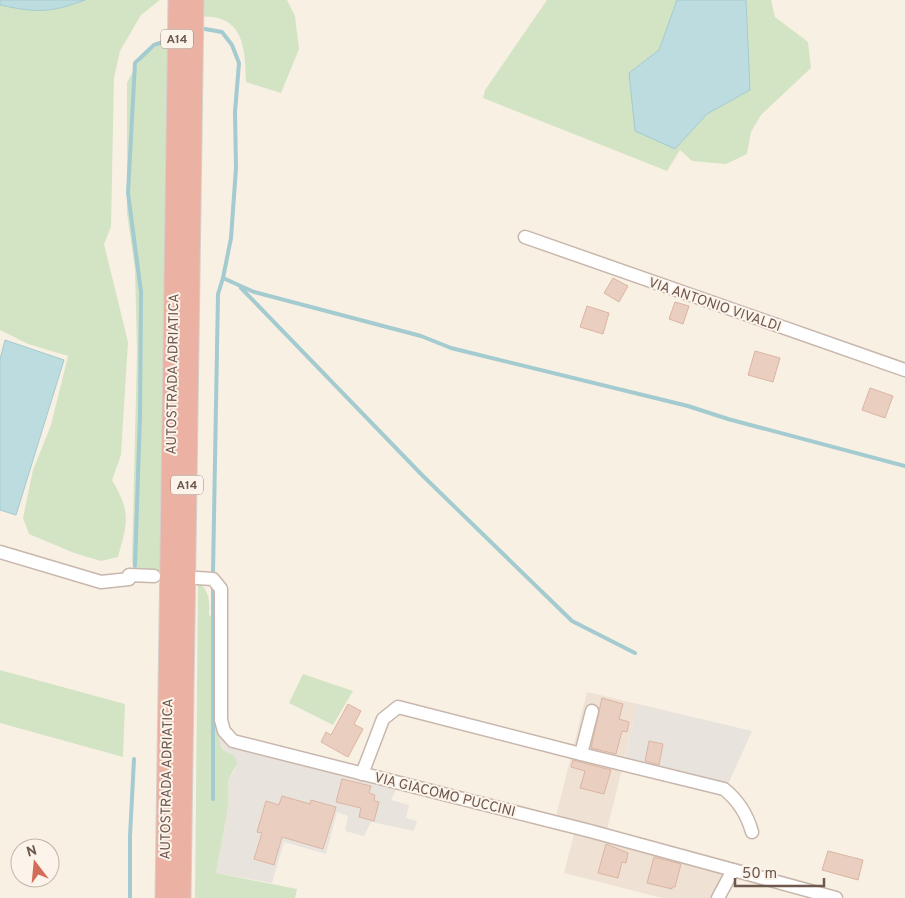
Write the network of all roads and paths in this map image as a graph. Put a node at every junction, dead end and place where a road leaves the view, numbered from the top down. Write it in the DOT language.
graph roads {
  1 [pos="178,0"];
  2 [pos="194,0"];
  3 [pos="185,75"];
  4 [pos="525,237"];
  5 [pos="905,370"];
  6 [pos="0,552"];
  7 [pos="154,576"];
  8 [pos="197,578"];
  9 [pos="592,710"];
  10 [pos="581,754"];
  11 [pos="362,774"];
  12 [pos="752,832"];
  13 [pos="733,870"];
  14 [pos="165,898"];
  15 [pos="181,898"];
  16 [pos="718,898"];
  17 [pos="836,898"];
  1 -- 3 [label="highway, AUTOSTRADA ADRIATICA / A14"];
  2 -- 3 [label="highway, AUTOSTRADA ADRIATICA / A14"];
  3 -- 14 [label="highway, AUTOSTRADA ADRIATICA / A14"];
  3 -- 15 [label="highway, AUTOSTRADA ADRIATICA / A14"];
  4 -- 5 [label="street, VIA ANTONIO VIVALDI"];
  6 -- 7 [label="street"];
  8 -- 11 [label="street, VIA GIACOMO PUCCINI"];
  9 -- 10 [label="street"];
  10 -- 11 [label="street"];
  10 -- 12 [label="street"];
  11 -- 13 [label="street, VIA GIACOMO PUCCINI"];
  13 -- 16 [label="street"];
  13 -- 17 [label="street, VIA GIACOMO PUCCINI"];
}
